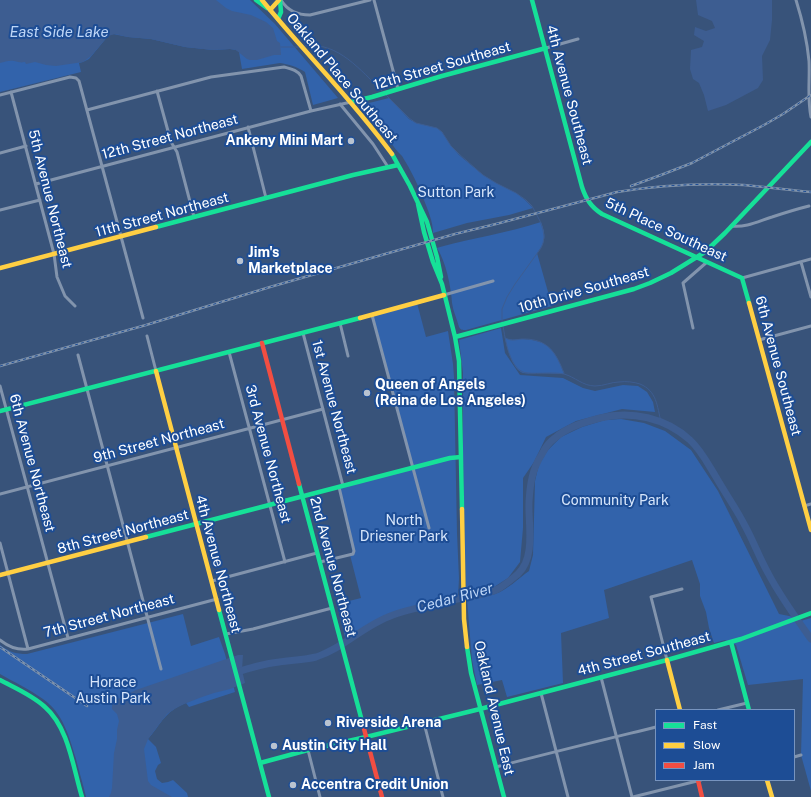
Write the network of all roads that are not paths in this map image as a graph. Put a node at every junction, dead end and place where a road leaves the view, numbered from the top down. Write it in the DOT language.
graph roads {
  1 [pos="256,0"];
  2 [pos="262,0"];
  3 [pos="280,0"];
  4 [pos="351,0"];
  5 [pos="370,0"];
  6 [pos="374,0"];
  7 [pos="532,0"];
  8 [pos="796,0"];
  9 [pos="352,4"];
  10 [pos="270,10"];
  11 [pos="278,19"];
  12 [pos="578,39"];
  13 [pos="546,48"];
  14 [pos="396,90"];
  15 [pos="157,91"];
  16 [pos="12,92"];
  17 [pos="0,95"];
  18 [pos="351,102"];
  19 [pos="340,104"];
  20 [pos="87,110"];
  21 [pos="311,111"];
  22 [pos="811,117"];
  23 [pos="248,127"];
  24 [pos="811,142"];
  25 [pos="26,146"];
  26 [pos="174,147"];
  27 [pos="0,152"];
  28 [pos="398,165"];
  29 [pos="102,166"];
  30 [pos="388,167"];
  31 [pos="36,184"];
  32 [pos="585,196"];
  33 [pos="266,198"];
  34 [pos="40,200"];
  35 [pos="809,206"];
  36 [pos="0,210"];
  37 [pos="194,217"];
  38 [pos="732,226"];
  39 [pos="121,237"];
  40 [pos="54,254"];
  41 [pos="697,257"];
  42 [pos="811,259"];
  43 [pos="707,262"];
  44 [pos="801,262"];
  45 [pos="0,268"];
  46 [pos="742,278"];
  47 [pos="493,281"];
  48 [pos="444,295"];
  49 [pos="811,297"];
  50 [pos="75,306"];
  51 [pos="372,314"];
  52 [pos="143,318"];
  53 [pos="340,323"];
  54 [pos="811,326"];
  55 [pos="694,328"];
  56 [pos="303,333"];
  57 [pos="147,336"];
  58 [pos="455,337"];
  59 [pos="759,340"];
  60 [pos="262,343"];
  61 [pos="229,352"];
  62 [pos="78,355"];
  63 [pos="348,356"];
  64 [pos="156,371"];
  65 [pos="0,386"];
  66 [pos="87,388"];
  67 [pos="323,409"];
  68 [pos="6,410"];
  69 [pos="0,411"];
  70 [pos="282,420"];
  71 [pos="249,428"];
  72 [pos="177,448"];
  73 [pos="461,456"];
  74 [pos="107,466"];
  75 [pos="413,468"];
  76 [pos="27,486"];
  77 [pos="341,487"];
  78 [pos="0,494"];
  79 [pos="303,497"];
  80 [pos="811,504"];
  81 [pos="270,505"];
  82 [pos="804,506"];
  83 [pos="197,524"];
  84 [pos="429,528"];
  85 [pos="811,530"];
  86 [pos="127,542"];
  87 [pos="0,543"];
  88 [pos="317,553"];
  89 [pos="285,562"];
  90 [pos="320,562"];
  91 [pos="47,563"];
  92 [pos="8,573"];
  93 [pos="0,575"];
  94 [pos="212,581"];
  95 [pos="682,589"];
  96 [pos="216,599"];
  97 [pos="332,608"];
  98 [pos="811,613"];
  99 [pos="147,617"];
  100 [pos="226,634"];
  101 [pos="68,638"];
  102 [pos="0,640"];
  103 [pos="731,642"];
  104 [pos="28,649"];
  105 [pos="667,660"];
  106 [pos="161,669"];
  107 [pos="601,677"];
  108 [pos="0,680"];
  109 [pos="541,693"];
  110 [pos="747,703"];
  111 [pos="480,709"];
  112 [pos="680,709"];
  113 [pos="722,709"];
  114 [pos="749,709"];
  115 [pos="424,723"];
  116 [pos="655,727"];
  117 [pos="366,737"];
  118 [pos="616,737"];
  119 [pos="308,750"];
  120 [pos="556,752"];
  121 [pos="801,755"];
  122 [pos="795,757"];
  123 [pos="260,763"];
  124 [pos="496,767"];
  125 [pos="695,781"];
  126 [pos="699,781"];
  127 [pos="767,781"];
  128 [pos="82,797"];
  129 [pos="269,797"];
  130 [pos="320,797"];
  131 [pos="382,797"];
  132 [pos="443,797"];
  133 [pos="504,797"];
  134 [pos="568,797"];
  135 [pos="632,797"];
  136 [pos="702,797"];
  137 [pos="772,797"];
  1 -- 10 [label="street"];
  2 -- 10 [label="street"];
  3 -- 9 [label="street"];
  3 -- 10 [label="street"];
  3 -- 11 [label="street"];
  4 -- 9 [label="street"];
  5 -- 9 [label="street"];
  6 -- 14 [label="street"];
  7 -- 13 [label="street, 4th Avenue Southeast"];
  8 -- 22 [label="street"];
  10 -- 11 [label="street, Oakland Place Southeast"];
  11 -- 18 [label="street, Oakland Place Southeast"];
  12 -- 13 [label="street, 12th Street Southeast"];
  13 -- 14 [label="street, 12th Street Southeast"];
  13 -- 32 [label="street, 4th Avenue Southeast"];
  14 -- 18 [label="street, 12th Street Southeast"];
  15 -- 20 [label="street"];
  15 -- 21 [label="street"];
  15 -- 26 [label="street"];
  16 -- 17 [label="street"];
  16 -- 20 [label="street"];
  16 -- 25 [label="street, 5th Avenue Northeast"];
  18 -- 19 [label="street, 12th Street Southeast"];
  18 -- 28 [label="street, Oakland Place Southeast"];
  19 -- 21 [label="street, 12th Street Southeast"];
  19 -- 30 [label="street"];
  20 -- 29 [label="street"];
  21 -- 23 [label="street, 12th Street Northeast"];
  23 -- 26 [label="street, 12th Street Northeast"];
  23 -- 33 [label="street"];
  24 -- 38 [label="street, 10th Drive Southeast"];
  25 -- 27 [label="street"];
  25 -- 31 [label="street, 5th Avenue Northeast"];
  26 -- 29 [label="street, 12th Street Northeast"];
  26 -- 37 [label="street"];
  28 -- 30 [label="street, 11th Street Northeast"];
  28 -- 48 [label="street, Oakland Place Southeast"];
  29 -- 31 [label="street, 12th Street Northeast"];
  29 -- 39 [label="street"];
  30 -- 33 [label="street, 11th Street Northeast"];
  31 -- 34 [label="street, 5th Avenue Northeast"];
  32 -- 41 [label="street, 5th Place Southeast"];
  33 -- 37 [label="street, 11th Street Northeast"];
  34 -- 36 [label="street"];
  34 -- 40 [label="street, 5th Avenue Northeast"];
  35 -- 38 [label="street"];
  37 -- 39 [label="street, 11th Street Northeast"];
  38 -- 41 [label="street, 10th Drive Southeast"];
  39 -- 40 [label="street, 11th Street Northeast"];
  39 -- 52 [label="street"];
  40 -- 45 [label="street, 11th Street Northeast"];
  40 -- 50 [label="street, 5th Avenue Northeast"];
  41 -- 43 [label="street, 5th Place Southeast"];
  41 -- 58 [label="street, 10th Drive Southeast"];
  42 -- 44 [label="street"];
  43 -- 46 [label="street, 5th Place Southeast"];
  43 -- 55 [label="street"];
  44 -- 46 [label="street"];
  44 -- 49 [label="street"];
  46 -- 59 [label="street, 6th Avenue Southeast"];
  47 -- 48 [label="street"];
  48 -- 51 [label="street"];
  48 -- 58 [label="street, Oakland Place Southeast"];
  51 -- 53 [label="street"];
  51 -- 75 [label="street"];
  53 -- 56 [label="street"];
  53 -- 63 [label="street"];
  54 -- 59 [label="street"];
  56 -- 60 [label="street"];
  56 -- 67 [label="street, 1st Avenue Northeast"];
  57 -- 64 [label="street, 4th Avenue Northeast"];
  58 -- 73 [label="street, Oakland Place Southeast"];
  59 -- 82 [label="street, 6th Avenue Southeast"];
  60 -- 61 [label="street"];
  60 -- 70 [label="street, 2nd Avenue Northeast"];
  61 -- 64 [label="street"];
  61 -- 71 [label="street, 3rd Avenue Northeast"];
  62 -- 66 [label="street"];
  64 -- 66 [label="street"];
  64 -- 72 [label="street, 4th Avenue Northeast"];
  65 -- 68 [label="street, 6th Avenue Northeast"];
  66 -- 68 [label="street"];
  66 -- 74 [label="street"];
  67 -- 70 [label="street, 9th Street Northeast"];
  67 -- 77 [label="street, 1st Avenue Northeast"];
  68 -- 69 [label="street"];
  68 -- 76 [label="street, 6th Avenue Northeast"];
  70 -- 71 [label="street, 9th Street Northeast"];
  70 -- 79 [label="street, 2nd Avenue Northeast"];
  71 -- 72 [label="street, 9th Street Northeast"];
  71 -- 81 [label="street, 3rd Avenue Northeast"];
  72 -- 74 [label="street, 9th Street Northeast"];
  72 -- 83 [label="street, 4th Avenue Northeast"];
  73 -- 75 [label="street, 8th Street Northeast"];
  73 -- 111 [label="street, Oakland Avenue East"];
  74 -- 76 [label="street, 9th Street Northeast"];
  74 -- 86 [label="street"];
  75 -- 77 [label="street, 8th Street Northeast"];
  75 -- 84 [label="street"];
  76 -- 78 [label="street, 9th Street Northeast"];
  76 -- 91 [label="street, 6th Avenue Northeast"];
  77 -- 79 [label="street, 8th Street Northeast"];
  77 -- 90 [label="street, 1st Avenue Northeast"];
  79 -- 81 [label="street, 8th Street Northeast"];
  79 -- 88 [label="street, 2nd Avenue Northeast"];
  80 -- 82 [label="street"];
  81 -- 83 [label="street, 8th Street Northeast"];
  81 -- 89 [label="street, 3rd Avenue Northeast"];
  82 -- 85 [label="street, 6th Avenue Southeast"];
  83 -- 86 [label="street, 8th Street Northeast"];
  83 -- 94 [label="street, 4th Avenue Northeast"];
  86 -- 91 [label="street, 8th Street Northeast"];
  86 -- 99 [label="street"];
  87 -- 92 [label="street"];
  88 -- 89 [label="street"];
  88 -- 90 [label="street, 2nd Avenue Northeast"];
  89 -- 94 [label="street"];
  90 -- 97 [label="street, 2nd Avenue Northeast"];
  91 -- 92 [label="street, 8th Street Northeast"];
  91 -- 101 [label="street, 6th Avenue Northeast"];
  92 -- 93 [label="street, 8th Street Northeast"];
  92 -- 104 [label="street"];
  94 -- 96 [label="street, 4th Avenue Northeast"];
  95 -- 105 [label="street"];
  96 -- 99 [label="street, 7th Street Northeast"];
  96 -- 100 [label="street, 4th Avenue Northeast"];
  97 -- 100 [label="street"];
  97 -- 117 [label="street, 2nd Avenue Northeast"];
  98 -- 103 [label="street, 4th Street Southeast"];
  99 -- 101 [label="street, 7th Street Northeast"];
  99 -- 106 [label="street"];
  100 -- 123 [label="street, 4th Avenue Northeast"];
  101 -- 104 [label="street, 7th Street Northeast"];
  102 -- 104 [label="street, 7th Street Northeast"];
  103 -- 105 [label="street, 4th Street Southeast"];
  103 -- 110 [label="street"];
  105 -- 107 [label="street, 4th Street Southeast"];
  105 -- 112 [label="street"];
  107 -- 109 [label="street, 4th Street Southeast"];
  107 -- 118 [label="street"];
  108 -- 128 [label="street"];
  109 -- 111 [label="street, 4th Street Southeast"];
  109 -- 120 [label="street"];
  110 -- 113 [label="street"];
  110 -- 114 [label="street"];
  111 -- 115 [label="street, 4th Street Southeast"];
  111 -- 124 [label="street, Oakland Avenue East"];
  115 -- 117 [label="street, 4th Street Southeast"];
  115 -- 132 [label="street"];
  116 -- 118 [label="street"];
  117 -- 119 [label="street, 4th Street Southeast"];
  117 -- 131 [label="street, 2nd Avenue Northeast"];
  118 -- 120 [label="street"];
  118 -- 135 [label="street"];
  119 -- 123 [label="street, 4th Street Southeast"];
  119 -- 130 [label="street"];
  120 -- 124 [label="street"];
  120 -- 134 [label="street"];
  121 -- 122 [label="street"];
  123 -- 129 [label="street, 4th Avenue Northeast"];
  124 -- 133 [label="street, Oakland Avenue East"];
  125 -- 135 [label="street"];
  126 -- 136 [label="street"];
  127 -- 137 [label="street"];
}
